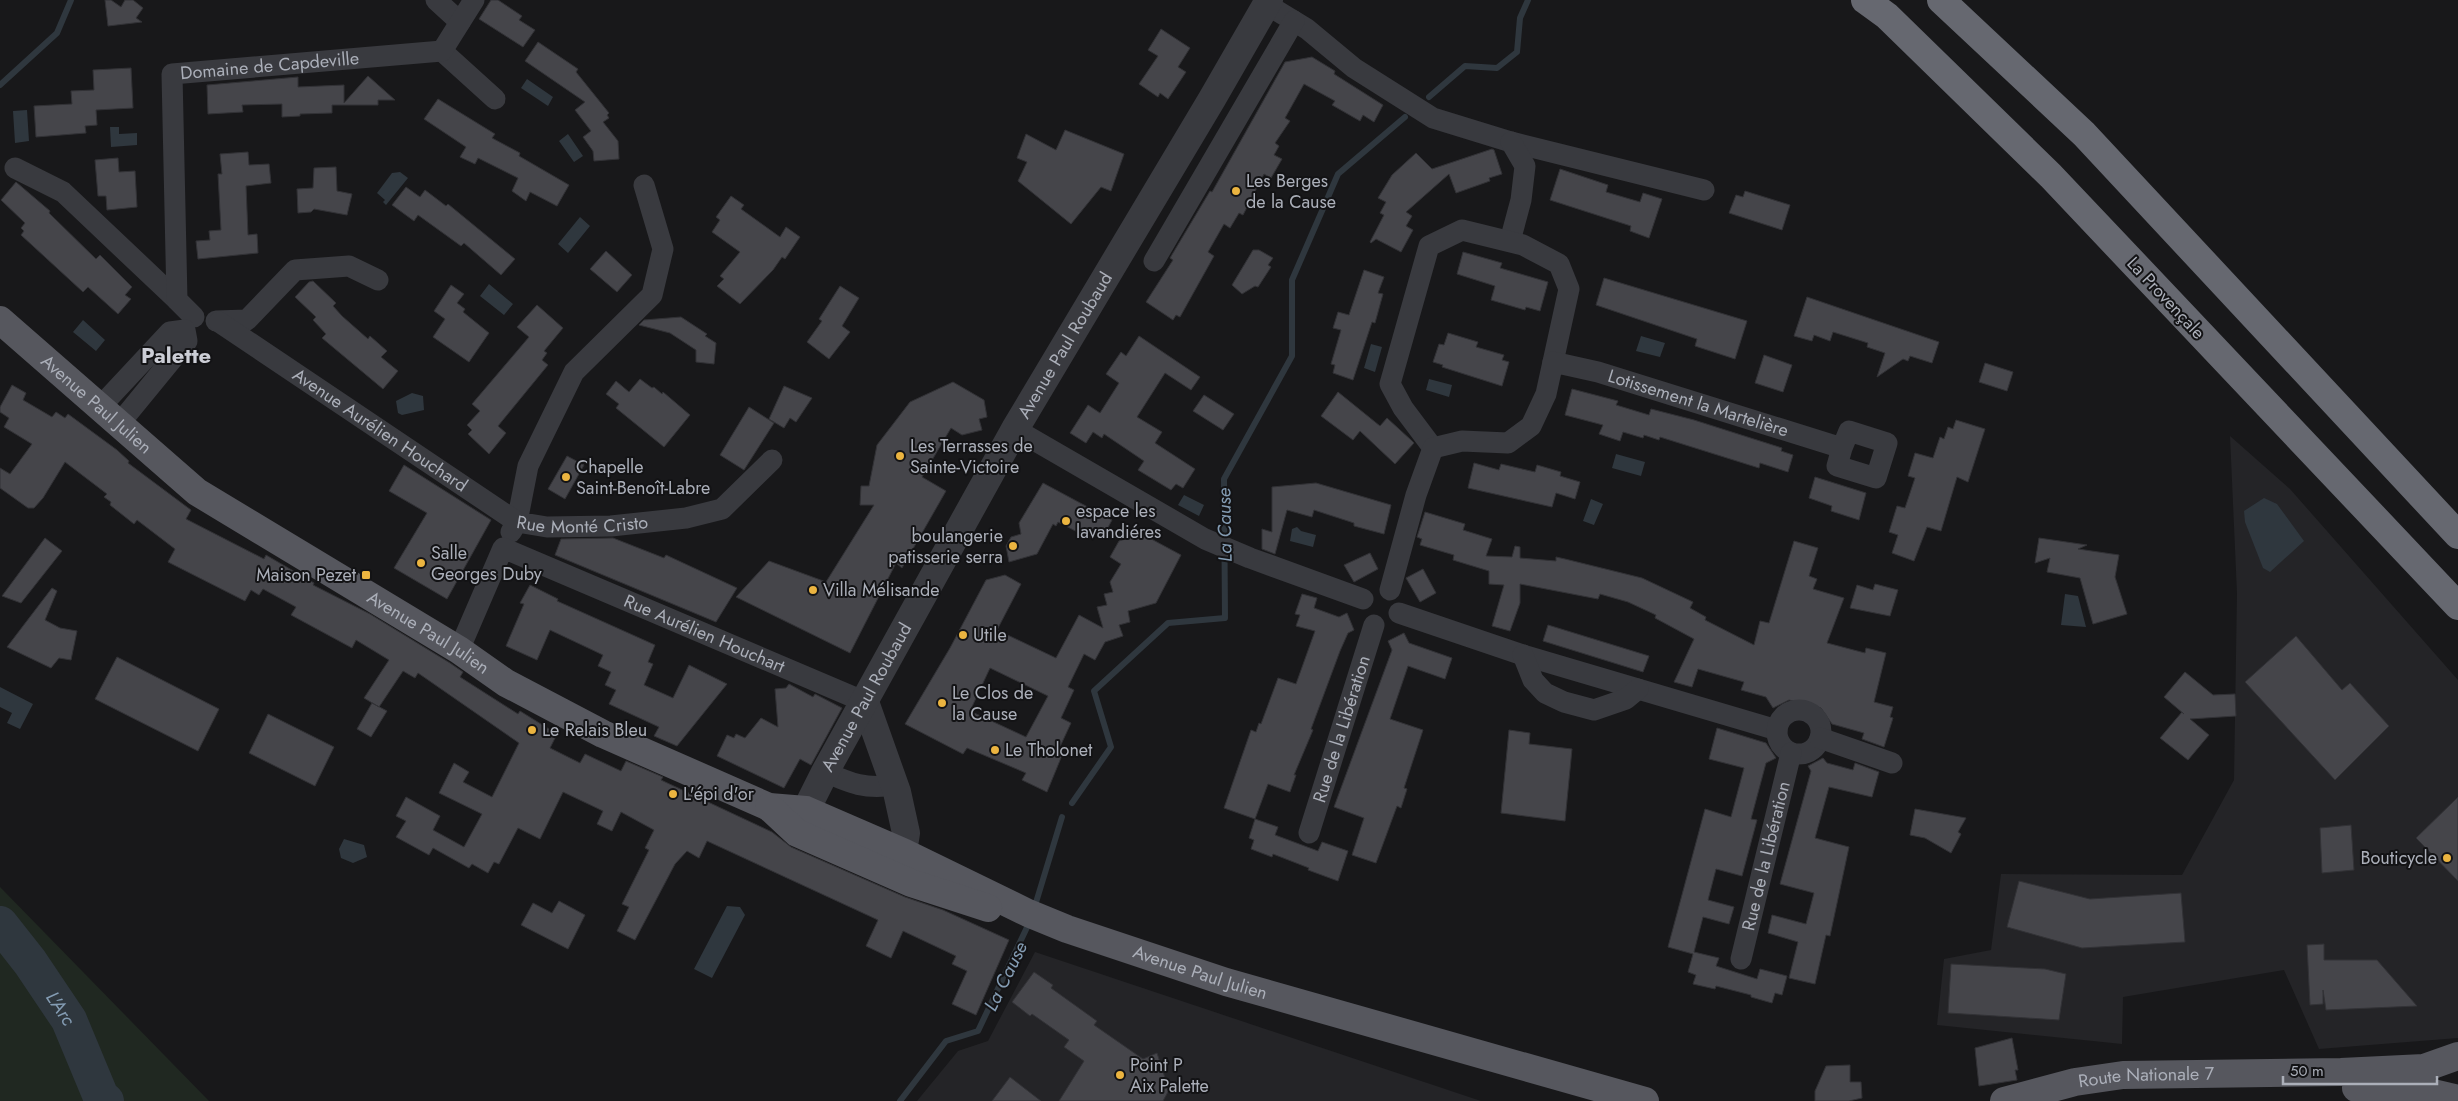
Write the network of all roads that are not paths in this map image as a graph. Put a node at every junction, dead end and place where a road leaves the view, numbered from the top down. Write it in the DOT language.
graph roads {
  1 [pos="436,0"];
  2 [pos="474,0"];
  3 [pos="1865,0"];
  4 [pos="1941,0"];
  5 [pos="1267,2"];
  6 [pos="1294,21"];
  7 [pos="460,22"];
  8 [pos="442,50"];
  9 [pos="495,99"];
  10 [pos="1511,142"];
  11 [pos="14,168"];
  12 [pos="644,185"];
  13 [pos="1704,190"];
  14 [pos="1154,196"];
  15 [pos="1182,212"];
  16 [pos="1510,242"];
  17 [pos="1154,260"];
  18 [pos="378,280"];
  19 [pos="177,300"];
  20 [pos="0,320"];
  21 [pos="220,322"];
  22 [pos="190,324"];
  23 [pos="1553,362"];
  24 [pos="110,415"];
  25 [pos="1015,429"];
  26 [pos="1433,448"];
  27 [pos="1842,448"];
  28 [pos="772,460"];
  29 [pos="516,522"];
  30 [pos="2458,535"];
  31 [pos="503,548"];
  32 [pos="1390,590"];
  33 [pos="1364,599"];
  34 [pos="2458,606"];
  35 [pos="1399,613"];
  36 [pos="1374,625"];
  37 [pos="460,650"];
  38 [pos="1523,655"];
  39 [pos="1638,689"];
  40 [pos="865,702"];
  41 [pos="1777,730"];
  42 [pos="1820,738"];
  43 [pos="1791,753"];
  44 [pos="1892,763"];
  45 [pos="825,772"];
  46 [pos="894,785"];
  47 [pos="805,828"];
  48 [pos="1309,833"];
  49 [pos="903,852"];
  50 [pos="1027,917"];
  51 [pos="1066,932"];
  52 [pos="1741,959"];
  53 [pos="2458,1056"];
  54 [pos="2458,1062"];
  55 [pos="2042,1092"];
  56 [pos="2458,1100"];
  57 [pos="1599,1101"];
  58 [pos="1645,1101"];
  59 [pos="2004,1101"];
  1 -- 7 [label="street"];
  2 -- 7 [label="street"];
  3 -- 34 [label="highway, La Provençale"];
  4 -- 30 [label="highway"];
  5 -- 6 [label="street"];
  5 -- 14 [label="street, Avenue Paul Roubaud"];
  6 -- 10 [label="street"];
  6 -- 15 [label="street"];
  7 -- 8 [label="street"];
  8 -- 9 [label="street"];
  8 -- 19 [label="street, Domaine de Capdeville"];
  10 -- 13 [label="street"];
  10 -- 16 [label="street"];
  11 -- 19 [label="street"];
  12 -- 29 [label="street, Rue Monté Cristo"];
  14 -- 15 [label="street"];
  14 -- 25 [label="street, Avenue Paul Roubaud"];
  15 -- 17 [label="street"];
  16 -- 23 [label="street"];
  16 -- 26 [label="street"];
  18 -- 21 [label="street"];
  19 -- 22 [label="street"];
  20 -- 24 [label="main road, Avenue Paul Julien"];
  21 -- 22 [label="street"];
  21 -- 29 [label="street, Avenue Aurélien Houchard"];
  22 -- 24 [label="street"];
  23 -- 26 [label="street"];
  23 -- 27 [label="street, Lotissement la Martelière"];
  24 -- 37 [label="main road, Avenue Paul Julien"];
  25 -- 33 [label="street"];
  25 -- 40 [label="street, Avenue Paul Roubaud"];
  26 -- 32 [label="street"];
  28 -- 29 [label="street, Rue Monté Cristo"];
  29 -- 31 [label="street"];
  31 -- 37 [label="street"];
  31 -- 40 [label="street, Rue Aurélien Houchart"];
  32 -- 33 [label="street"];
  32 -- 35 [label="street"];
  33 -- 36 [label="street"];
  35 -- 36 [label="street"];
  35 -- 38 [label="street"];
  36 -- 48 [label="street, Rue de la Libération"];
  37 -- 47 [label="main road, Avenue Paul Julien"];
  38 -- 39 [label="street"];
  38 -- 39 [label="street"];
  39 -- 41 [label="street"];
  40 -- 45 [label="street, Avenue Paul Roubaud"];
  40 -- 46 [label="street"];
  41 -- 42 [label="street"];
  41 -- 43 [label="street"];
  42 -- 43 [label="street"];
  42 -- 44 [label="street"];
  43 -- 52 [label="street, Rue de la Libération"];
  45 -- 46 [label="street"];
  45 -- 47 [label="street, Avenue Paul Roubaud"];
  46 -- 49 [label="street"];
  47 -- 49 [label="main road, Avenue Paul Julien"];
  47 -- 50 [label="main road, Avenue Paul Julien"];
  49 -- 50 [label="main road, Avenue Paul Julien"];
  50 -- 51 [label="main road, Avenue Paul Julien"];
  51 -- 57 [label="main road, Avenue Paul Julien"];
  51 -- 58 [label="main road, Avenue Paul Julien"];
  53 -- 55 [label="main road, Route Nationale 7"];
  54 -- 56 [label="main road"];
  55 -- 56 [label="main road, Route Nationale 7"];
  55 -- 59 [label="main road"];
}
